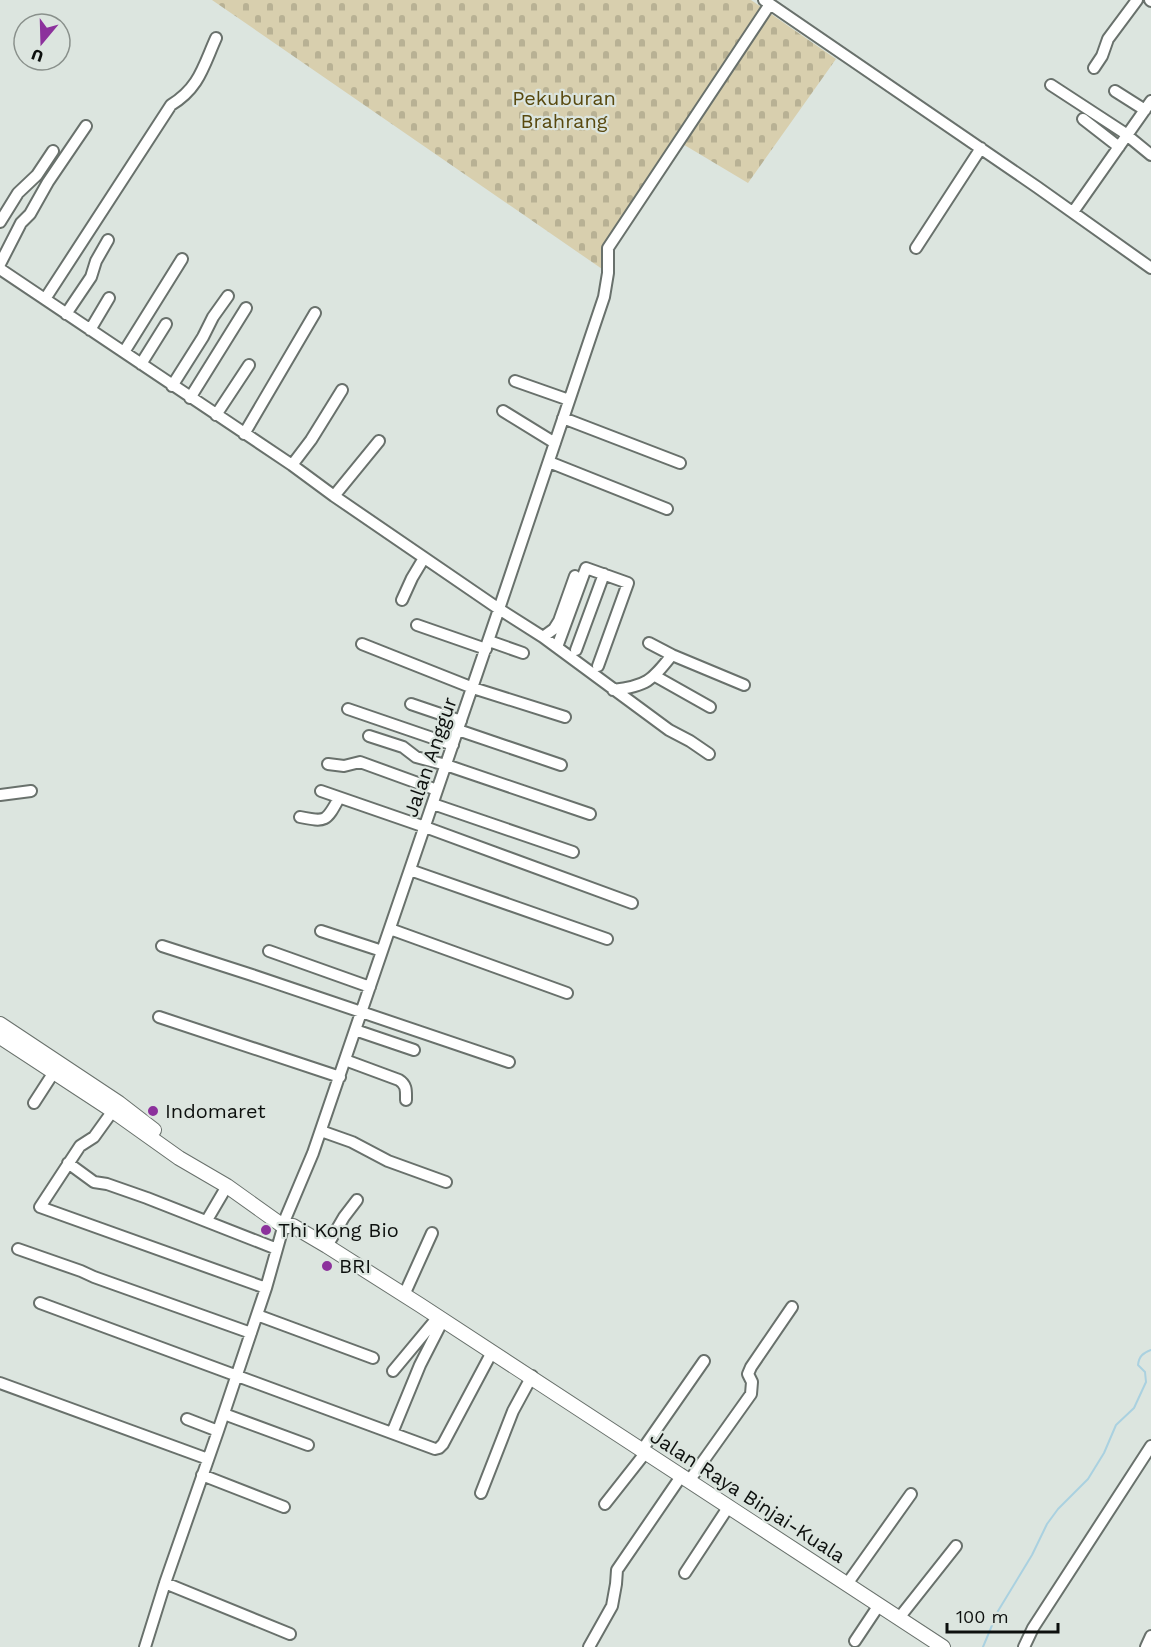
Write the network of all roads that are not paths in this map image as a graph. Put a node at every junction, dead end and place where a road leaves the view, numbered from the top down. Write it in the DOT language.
graph roads {
  1 [pos="1137,0"];
  2 [pos="767,2"];
  3 [pos="216,38"];
  4 [pos="1094,68"];
  5 [pos="1052,85"];
  6 [pos="1115,91"];
  7 [pos="1148,106"];
  8 [pos="1083,119"];
  9 [pos="86,126"];
  10 [pos="1127,136"];
  11 [pos="1119,147"];
  12 [pos="981,148"];
  13 [pos="53,151"];
  14 [pos="1151,155"];
  15 [pos="1073,212"];
  16 [pos="0,222"];
  17 [pos="108,240"];
  18 [pos="916,248"];
  19 [pos="182,259"];
  20 [pos="0,264"];
  21 [pos="1151,268"];
  22 [pos="0,269"];
  23 [pos="228,296"];
  24 [pos="109,298"];
  25 [pos="45,299"];
  26 [pos="246,308"];
  27 [pos="315,313"];
  28 [pos="66,314"];
  29 [pos="166,324"];
  30 [pos="90,330"];
  31 [pos="124,352"];
  32 [pos="141,364"];
  33 [pos="249,365"];
  34 [pos="515,381"];
  35 [pos="172,386"];
  36 [pos="342,390"];
  37 [pos="190,398"];
  38 [pos="569,400"];
  39 [pos="503,411"];
  40 [pos="216,415"];
  41 [pos="563,418"];
  42 [pos="244,434"];
  43 [pos="379,441"];
  44 [pos="555,443"];
  45 [pos="549,462"];
  46 [pos="680,463"];
  47 [pos="292,465"];
  48 [pos="334,496"];
  49 [pos="667,509"];
  50 [pos="424,558"];
  51 [pos="604,574"];
  52 [pos="574,576"];
  53 [pos="402,600"];
  54 [pos="499,609"];
  55 [pos="417,625"];
  56 [pos="543,637"];
  57 [pos="649,643"];
  58 [pos="362,644"];
  59 [pos="487,645"];
  60 [pos="557,647"];
  61 [pos="576,650"];
  62 [pos="523,653"];
  63 [pos="672,655"];
  64 [pos="598,666"];
  65 [pos="656,676"];
  66 [pos="744,685"];
  67 [pos="473,688"];
  68 [pos="613,690"];
  69 [pos="411,704"];
  70 [pos="710,706"];
  71 [pos="348,708"];
  72 [pos="565,717"];
  73 [pos="460,726"];
  74 [pos="369,736"];
  75 [pos="453,745"];
  76 [pos="710,754"];
  77 [pos="328,764"];
  78 [pos="446,765"];
  79 [pos="561,765"];
  80 [pos="437,790"];
  81 [pos="31,791"];
  82 [pos="321,791"];
  83 [pos="0,795"];
  84 [pos="339,798"];
  85 [pos="433,804"];
  86 [pos="590,814"];
  87 [pos="300,817"];
  88 [pos="425,827"];
  89 [pos="573,852"];
  90 [pos="410,870"];
  91 [pos="632,903"];
  92 [pos="390,929"];
  93 [pos="321,931"];
  94 [pos="607,939"];
  95 [pos="162,946"];
  96 [pos="269,951"];
  97 [pos="382,951"];
  98 [pos="370,987"];
  99 [pos="567,993"];
  100 [pos="362,1012"];
  101 [pos="159,1017"];
  102 [pos="0,1024"];
  103 [pos="355,1030"];
  104 [pos="0,1037"];
  105 [pos="414,1050"];
  106 [pos="345,1060"];
  107 [pos="509,1062"];
  108 [pos="54,1072"];
  109 [pos="339,1077"];
  110 [pos="406,1100"];
  111 [pos="34,1103"];
  112 [pos="116,1107"];
  113 [pos="321,1131"];
  114 [pos="181,1155"];
  115 [pos="68,1163"];
  116 [pos="446,1182"];
  117 [pos="228,1186"];
  118 [pos="357,1200"];
  119 [pos="207,1220"];
  120 [pos="287,1223"];
  121 [pos="432,1233"];
  122 [pos="327,1246"];
  123 [pos="18,1249"];
  124 [pos="277,1249"];
  125 [pos="266,1288"];
  126 [pos="404,1295"];
  127 [pos="40,1304"];
  128 [pos="792,1306"];
  129 [pos="257,1315"];
  130 [pos="441,1319"];
  131 [pos="251,1333"];
  132 [pos="492,1352"];
  133 [pos="373,1358"];
  134 [pos="704,1361"];
  135 [pos="393,1371"];
  136 [pos="236,1376"];
  137 [pos="532,1377"];
  138 [pos="0,1383"];
  139 [pos="224,1414"];
  140 [pos="187,1419"];
  141 [pos="218,1431"];
  142 [pos="392,1433"];
  143 [pos="308,1445"];
  144 [pos="1151,1446"];
  145 [pos="644,1451"];
  146 [pos="208,1459"];
  147 [pos="202,1475"];
  148 [pos="686,1478"];
  149 [pos="481,1493"];
  150 [pos="912,1494"];
  151 [pos="605,1504"];
  152 [pos="729,1506"];
  153 [pos="284,1507"];
  154 [pos="956,1546"];
  155 [pos="685,1573"];
  156 [pos="165,1583"];
  157 [pos="847,1584"];
  158 [pos="879,1605"];
  159 [pos="899,1618"];
  160 [pos="290,1634"];
  161 [pos="1151,1636"];
  162 [pos="855,1641"];
  163 [pos="145,1647"];
  164 [pos="589,1647"];
  165 [pos="943,1647"];
  166 [pos="1024,1647"];
  167 [pos="1146,1647"];
  1 -- 4 [label="street"];
  2 -- 12 [label="street"];
  2 -- 38 [label="street, Jalan Anggur"];
  3 -- 25 [label="street"];
  5 -- 10 [label="street"];
  6 -- 7 [label="street"];
  7 -- 10 [label="street"];
  8 -- 11 [label="street"];
  9 -- 20 [label="street"];
  10 -- 11 [label="street"];
  10 -- 14 [label="street"];
  11 -- 15 [label="street"];
  12 -- 15 [label="street"];
  12 -- 18 [label="street"];
  13 -- 16 [label="street"];
  15 -- 21 [label="street"];
  17 -- 28 [label="street"];
  19 -- 31 [label="street"];
  22 -- 25 [label="street"];
  23 -- 35 [label="street"];
  24 -- 30 [label="street"];
  25 -- 28 [label="street"];
  26 -- 37 [label="street"];
  27 -- 42 [label="street"];
  28 -- 30 [label="street"];
  29 -- 32 [label="street"];
  30 -- 31 [label="street"];
  31 -- 32 [label="street"];
  32 -- 35 [label="street"];
  33 -- 40 [label="street"];
  34 -- 38 [label="street"];
  35 -- 37 [label="street"];
  36 -- 47 [label="street"];
  37 -- 40 [label="street"];
  38 -- 41 [label="street, Jalan Anggur"];
  39 -- 44 [label="street"];
  40 -- 42 [label="street"];
  41 -- 44 [label="street, Jalan Anggur"];
  41 -- 46 [label="street"];
  42 -- 47 [label="street"];
  43 -- 48 [label="street"];
  44 -- 45 [label="street, Jalan Anggur"];
  45 -- 49 [label="street"];
  45 -- 54 [label="street, Jalan Anggur"];
  47 -- 48 [label="street"];
  48 -- 50 [label="street"];
  50 -- 53 [label="street"];
  50 -- 54 [label="street"];
  51 -- 60 [label="street"];
  51 -- 61 [label="street"];
  51 -- 64 [label="street"];
  52 -- 56 [label="street"];
  54 -- 56 [label="street"];
  54 -- 59 [label="street, Jalan Anggur"];
  55 -- 59 [label="street"];
  56 -- 60 [label="street"];
  57 -- 63 [label="street"];
  58 -- 67 [label="street"];
  59 -- 62 [label="street"];
  59 -- 67 [label="street, Jalan Anggur"];
  60 -- 68 [label="street"];
  63 -- 65 [label="street"];
  63 -- 66 [label="street"];
  65 -- 68 [label="street"];
  65 -- 70 [label="street"];
  67 -- 72 [label="street"];
  67 -- 73 [label="street, Jalan Anggur"];
  68 -- 76 [label="street"];
  69 -- 73 [label="street"];
  71 -- 75 [label="street"];
  73 -- 75 [label="street, Jalan Anggur"];
  73 -- 79 [label="street"];
  74 -- 78 [label="street"];
  75 -- 78 [label="street, Jalan Anggur"];
  77 -- 80 [label="street"];
  78 -- 80 [label="street, Jalan Anggur"];
  78 -- 86 [label="street"];
  80 -- 85 [label="street, Jalan Anggur"];
  81 -- 83 [label="street"];
  82 -- 84 [label="street"];
  84 -- 87 [label="street"];
  84 -- 88 [label="street"];
  85 -- 88 [label="street, Jalan Anggur"];
  85 -- 89 [label="street"];
  88 -- 90 [label="street, Jalan Anggur"];
  88 -- 91 [label="street"];
  90 -- 92 [label="street, Jalan Anggur"];
  90 -- 94 [label="street"];
  92 -- 97 [label="street, Jalan Anggur"];
  92 -- 99 [label="street"];
  93 -- 97 [label="street"];
  95 -- 100 [label="street"];
  96 -- 98 [label="street"];
  97 -- 98 [label="street, Jalan Anggur"];
  98 -- 100 [label="street, Jalan Anggur"];
  100 -- 103 [label="street, Jalan Anggur"];
  100 -- 107 [label="street"];
  101 -- 109 [label="street"];
  102 -- 112 [label="main road"];
  103 -- 105 [label="street"];
  103 -- 106 [label="street, Jalan Anggur"];
  104 -- 108 [label="main road"];
  106 -- 109 [label="street, Jalan Anggur"];
  106 -- 110 [label="street"];
  108 -- 111 [label="street"];
  108 -- 112 [label="main road"];
  109 -- 113 [label="street, Jalan Anggur"];
  112 -- 114 [label="main road"];
  112 -- 115 [label="street"];
  113 -- 116 [label="street"];
  113 -- 120 [label="street, Jalan Anggur"];
  114 -- 117 [label="main road"];
  114 -- 120 [label="main road"];
  115 -- 119 [label="street"];
  115 -- 125 [label="street"];
  117 -- 119 [label="street"];
  117 -- 120 [label="main road"];
  118 -- 122 [label="street"];
  119 -- 124 [label="street"];
  120 -- 122 [label="main road, Jalan Raya Binjai-Kuala"];
  120 -- 124 [label="street, Jalan Anggur"];
  121 -- 126 [label="street"];
  122 -- 126 [label="main road, Jalan Raya Binjai-Kuala"];
  123 -- 131 [label="street"];
  124 -- 125 [label="street, Jalan Anggur"];
  125 -- 129 [label="street, Jalan Anggur"];
  126 -- 130 [label="main road, Jalan Raya Binjai-Kuala"];
  127 -- 136 [label="street"];
  128 -- 148 [label="street"];
  129 -- 131 [label="street, Jalan Anggur"];
  129 -- 133 [label="street"];
  130 -- 132 [label="main road, Jalan Raya Binjai-Kuala"];
  130 -- 135 [label="street"];
  130 -- 142 [label="street"];
  131 -- 136 [label="street, Jalan Anggur"];
  132 -- 137 [label="main road, Jalan Raya Binjai-Kuala"];
  132 -- 142 [label="street"];
  134 -- 145 [label="street"];
  136 -- 139 [label="street, Jalan Anggur"];
  136 -- 142 [label="street"];
  137 -- 145 [label="main road, Jalan Raya Binjai-Kuala"];
  137 -- 149 [label="street"];
  138 -- 146 [label="street"];
  139 -- 141 [label="street, Jalan Anggur"];
  139 -- 143 [label="street"];
  140 -- 141 [label="street"];
  141 -- 146 [label="street, Jalan Anggur"];
  144 -- 166 [label="street"];
  145 -- 148 [label="main road, Jalan Raya Binjai-Kuala"];
  145 -- 151 [label="street"];
  146 -- 147 [label="street, Jalan Anggur"];
  147 -- 153 [label="street"];
  147 -- 156 [label="street, Jalan Anggur"];
  148 -- 152 [label="main road, Jalan Raya Binjai-Kuala"];
  148 -- 164 [label="street"];
  150 -- 157 [label="street"];
  152 -- 155 [label="street"];
  152 -- 157 [label="main road, Jalan Raya Binjai-Kuala"];
  154 -- 159 [label="street"];
  156 -- 160 [label="street"];
  156 -- 163 [label="street, Jalan Anggur"];
  157 -- 158 [label="main road, Jalan Raya Binjai-Kuala"];
  158 -- 159 [label="main road, Jalan Raya Binjai-Kuala"];
  158 -- 162 [label="street"];
  159 -- 165 [label="main road, Jalan Raya Binjai-Kuala"];
  161 -- 167 [label="street"];
}
